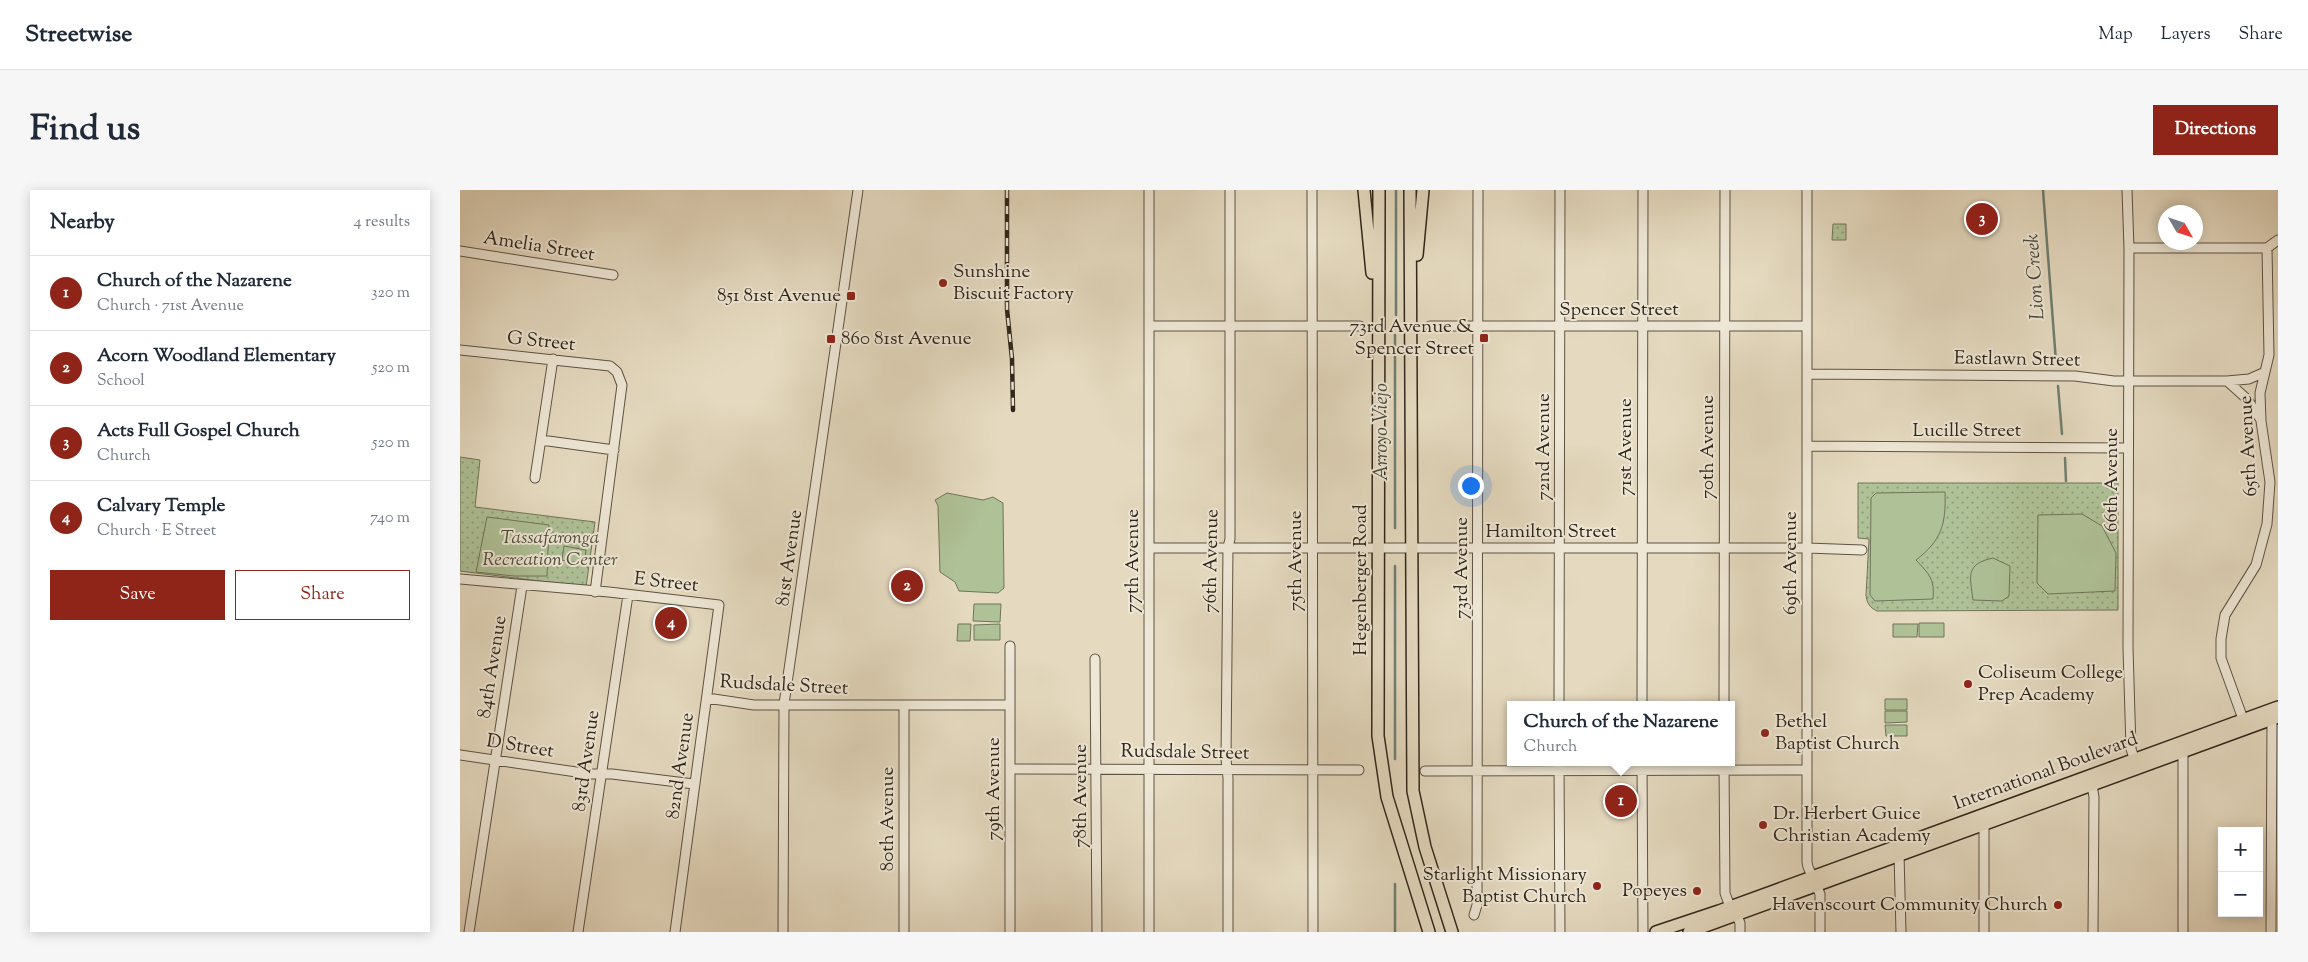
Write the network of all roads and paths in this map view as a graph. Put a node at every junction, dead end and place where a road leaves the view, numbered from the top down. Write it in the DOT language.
graph roads {
  1 [pos="858,190"];
  2 [pos="1149,190"];
  3 [pos="1230,190"];
  4 [pos="1312,190"];
  5 [pos="1364,190"];
  6 [pos="1379,190"];
  7 [pos="1410,190"];
  8 [pos="1423,190"];
  9 [pos="1478,190"];
  10 [pos="1560,190"];
  11 [pos="1643,190"];
  12 [pos="1725,190"];
  13 [pos="1807,190"];
  14 [pos="2127,190"];
  15 [pos="2278,240"];
  16 [pos="2129,248"];
  17 [pos="2267,248"];
  18 [pos="460,251"];
  19 [pos="613,275"];
  20 [pos="1150,326"];
  21 [pos="1230,326"];
  22 [pos="1314,326"];
  23 [pos="1360,326"];
  24 [pos="1378,326"];
  25 [pos="1412,326"];
  26 [pos="1430,326"];
  27 [pos="1478,326"];
  28 [pos="1560,326"];
  29 [pos="1642,326"];
  30 [pos="1725,326"];
  31 [pos="1807,326"];
  32 [pos="460,350"];
  33 [pos="553,360"];
  34 [pos="2265,372"];
  35 [pos="1807,374"];
  36 [pos="2128,381"];
  37 [pos="2227,381"];
  38 [pos="2261,421"];
  39 [pos="541,440"];
  40 [pos="1807,446"];
  41 [pos="2128,448"];
  42 [pos="614,450"];
  43 [pos="535,478"];
  44 [pos="1228,547"];
  45 [pos="1313,547"];
  46 [pos="1149,548"];
  47 [pos="1378,548"];
  48 [pos="1412,548"];
  49 [pos="1478,548"];
  50 [pos="1560,548"];
  51 [pos="1642,548"];
  52 [pos="1724,548"];
  53 [pos="1807,548"];
  54 [pos="1862,550"];
  55 [pos="460,579"];
  56 [pos="522,586"];
  57 [pos="595,592"];
  58 [pos="628,595"];
  59 [pos="719,605"];
  60 [pos="1010,646"];
  61 [pos="1095,659"];
  62 [pos="707,698"];
  63 [pos="1560,701"];
  64 [pos="1642,701"];
  65 [pos="1724,701"];
  66 [pos="784,704"];
  67 [pos="904,705"];
  68 [pos="1010,705"];
  69 [pos="2278,706"];
  70 [pos="2275,718"];
  71 [pos="2243,719"];
  72 [pos="2183,752"];
  73 [pos="460,754"];
  74 [pos="495,760"];
  75 [pos="2135,763"];
  76 [pos="1559,766"];
  77 [pos="1642,766"];
  78 [pos="1724,766"];
  79 [pos="1098,768"];
  80 [pos="1010,769"];
  81 [pos="1150,769"];
  82 [pos="1477,769"];
  83 [pos="1312,770"];
  84 [pos="1359,770"];
  85 [pos="1807,770"];
  86 [pos="1228,771"];
  87 [pos="1425,771"];
  88 [pos="601,774"];
  89 [pos="2091,780"];
  90 [pos="694,784"];
  91 [pos="1984,825"];
  92 [pos="1899,854"];
  93 [pos="1814,881"];
  94 [pos="1733,911"];
  95 [pos="1474,915"];
  96 [pos="469,932"];
  97 [pos="578,932"];
  98 [pos="674,932"];
  99 [pos="783,932"];
  100 [pos="904,932"];
  101 [pos="1010,932"];
  102 [pos="1097,932"];
  103 [pos="1149,932"];
  104 [pos="1228,932"];
  105 [pos="1313,932"];
  106 [pos="1430,932"];
  107 [pos="1452,932"];
  108 [pos="1560,932"];
  109 [pos="1643,932"];
  110 [pos="1656,932"];
  111 [pos="1689,932"];
  112 [pos="1740,932"];
  113 [pos="1820,932"];
  114 [pos="1901,932"];
  115 [pos="1984,932"];
  116 [pos="2093,932"];
  117 [pos="2183,932"];
  118 [pos="2270,932"];
  1 -- 66 [label="street, 81st Avenue"];
  2 -- 20 [label="street, 77th Avenue"];
  3 -- 21 [label="street, 76th Avenue"];
  4 -- 22 [label="street, 75th Avenue"];
  5 -- 24 [label="main road"];
  6 -- 24 [label="main road, Hegenberger Road"];
  7 -- 25 [label="main road"];
  8 -- 25 [label="main road"];
  9 -- 27 [label="street, 73rd Avenue"];
  10 -- 28 [label="street, 72nd Avenue"];
  11 -- 29 [label="street, 71st Avenue"];
  12 -- 30 [label="street, 70th Avenue"];
  13 -- 31 [label="street, 69th Avenue"];
  14 -- 16 [label="street, 66th Avenue"];
  15 -- 17 [label="street"];
  16 -- 17 [label="street"];
  16 -- 36 [label="street, 66th Avenue"];
  17 -- 34 [label="street, 65th Avenue"];
  18 -- 19 [label="street, Amelia Street"];
  20 -- 21 [label="street"];
  20 -- 46 [label="street, 77th Avenue"];
  21 -- 22 [label="street"];
  21 -- 44 [label="street, 76th Avenue"];
  22 -- 23 [label="street"];
  22 -- 45 [label="street, 75th Avenue"];
  24 -- 47 [label="main road, Hegenberger Road"];
  25 -- 48 [label="main road"];
  26 -- 27 [label="street, Spencer Street"];
  27 -- 28 [label="street, Spencer Street"];
  27 -- 49 [label="street, 73rd Avenue"];
  28 -- 29 [label="street, Spencer Street"];
  28 -- 50 [label="street, 72nd Avenue"];
  29 -- 30 [label="street, Spencer Street"];
  29 -- 51 [label="street, 71st Avenue"];
  30 -- 31 [label="street, Spencer Street"];
  30 -- 52 [label="street, 70th Avenue"];
  31 -- 35 [label="street, 69th Avenue"];
  32 -- 33 [label="street, G Street"];
  33 -- 39 [label="street"];
  33 -- 42 [label="street, G Street"];
  34 -- 37 [label="street, Eastlawn Street"];
  34 -- 38 [label="street, 65th Avenue"];
  35 -- 36 [label="street, Eastlawn Street"];
  35 -- 40 [label="street, 69th Avenue"];
  36 -- 37 [label="street, Eastlawn Street"];
  36 -- 41 [label="street, 66th Avenue"];
  37 -- 38 [label="street"];
  38 -- 71 [label="street, 65th Avenue"];
  39 -- 42 [label="street"];
  39 -- 43 [label="street"];
  40 -- 41 [label="street, Lucille Street"];
  40 -- 53 [label="street, 69th Avenue"];
  41 -- 75 [label="street, 66th Avenue"];
  42 -- 57 [label="street"];
  44 -- 45 [label="street, Hamilton Street"];
  44 -- 46 [label="street, Hamilton Street"];
  44 -- 86 [label="street, 76th Avenue"];
  45 -- 47 [label="street, Hamilton Street"];
  45 -- 83 [label="street, 75th Avenue"];
  46 -- 81 [label="street, 77th Avenue"];
  47 -- 48 [label="street, Hamilton Street"];
  47 -- 106 [label="main road, Hegenberger Road"];
  48 -- 49 [label="street, Hamilton Street"];
  48 -- 107 [label="main road"];
  49 -- 50 [label="street, Hamilton Street"];
  49 -- 82 [label="street, 73rd Avenue"];
  50 -- 51 [label="street, Hamilton Street"];
  50 -- 63 [label="street, 72nd Avenue"];
  51 -- 52 [label="street, Hamilton Street"];
  51 -- 64 [label="street, 71st Avenue"];
  52 -- 53 [label="street, Hamilton Street"];
  52 -- 65 [label="street, 70th Avenue"];
  53 -- 54 [label="street, Hamilton Street"];
  53 -- 85 [label="street, 69th Avenue"];
  55 -- 56 [label="street, E Street"];
  56 -- 57 [label="street, E Street"];
  56 -- 74 [label="street, 84th Avenue"];
  57 -- 58 [label="street, E Street"];
  58 -- 59 [label="street, E Street"];
  58 -- 88 [label="street, 83rd Avenue"];
  59 -- 62 [label="street, 82nd Avenue"];
  60 -- 68 [label="street, 79th Avenue"];
  61 -- 79 [label="street, 78th Avenue"];
  62 -- 66 [label="street, Rudsdale Street"];
  62 -- 90 [label="street, 82nd Avenue"];
  66 -- 67 [label="street, Rudsdale Street"];
  66 -- 99 [label="street, 81st Avenue"];
  67 -- 68 [label="street, Rudsdale Street"];
  67 -- 100 [label="street, 80th Avenue"];
  68 -- 80 [label="street, 79th Avenue"];
  69 -- 71 [label="main road, International Boulevard"];
  70 -- 72 [label="main road, International Boulevard"];
  70 -- 118 [label="street"];
  71 -- 75 [label="main road, International Boulevard"];
  72 -- 75 [label="main road, International Boulevard"];
  72 -- 117 [label="street"];
  73 -- 74 [label="street, D Street"];
  74 -- 88 [label="street, D Street"];
  74 -- 96 [label="street, 84th Avenue"];
  75 -- 89 [label="main road, International Boulevard"];
  76 -- 77 [label="street"];
  76 -- 82 [label="street"];
  76 -- 108 [label="street"];
  77 -- 78 [label="street"];
  77 -- 109 [label="street"];
  78 -- 85 [label="street"];
  78 -- 94 [label="street"];
  79 -- 80 [label="street, Rudsdale Street"];
  79 -- 81 [label="street, Rudsdale Street"];
  79 -- 102 [label="street, 78th Avenue"];
  80 -- 101 [label="street, 79th Avenue"];
  81 -- 86 [label="street, Rudsdale Street"];
  81 -- 103 [label="street, 77th Avenue"];
  82 -- 87 [label="street"];
  82 -- 95 [label="street, 73rd Avenue"];
  83 -- 84 [label="street, Rudsdale Street"];
  83 -- 86 [label="street, Rudsdale Street"];
  83 -- 105 [label="street, 75th Avenue"];
  85 -- 93 [label="street, 69th Avenue"];
  86 -- 104 [label="street, 76th Avenue"];
  88 -- 90 [label="street, D Street"];
  88 -- 97 [label="street, 83rd Avenue"];
  89 -- 91 [label="main road, International Boulevard"];
  89 -- 93 [label="main road, International Boulevard"];
  89 -- 116 [label="street"];
  90 -- 98 [label="street, 82nd Avenue"];
  91 -- 92 [label="main road, International Boulevard"];
  91 -- 115 [label="street"];
  92 -- 93 [label="main road, International Boulevard"];
  92 -- 114 [label="street"];
  93 -- 94 [label="main road, International Boulevard"];
  93 -- 113 [label="street, 69th Avenue"];
  94 -- 110 [label="main road, International Boulevard"];
  94 -- 111 [label="main road, International Boulevard"];
  94 -- 112 [label="street"];
}
